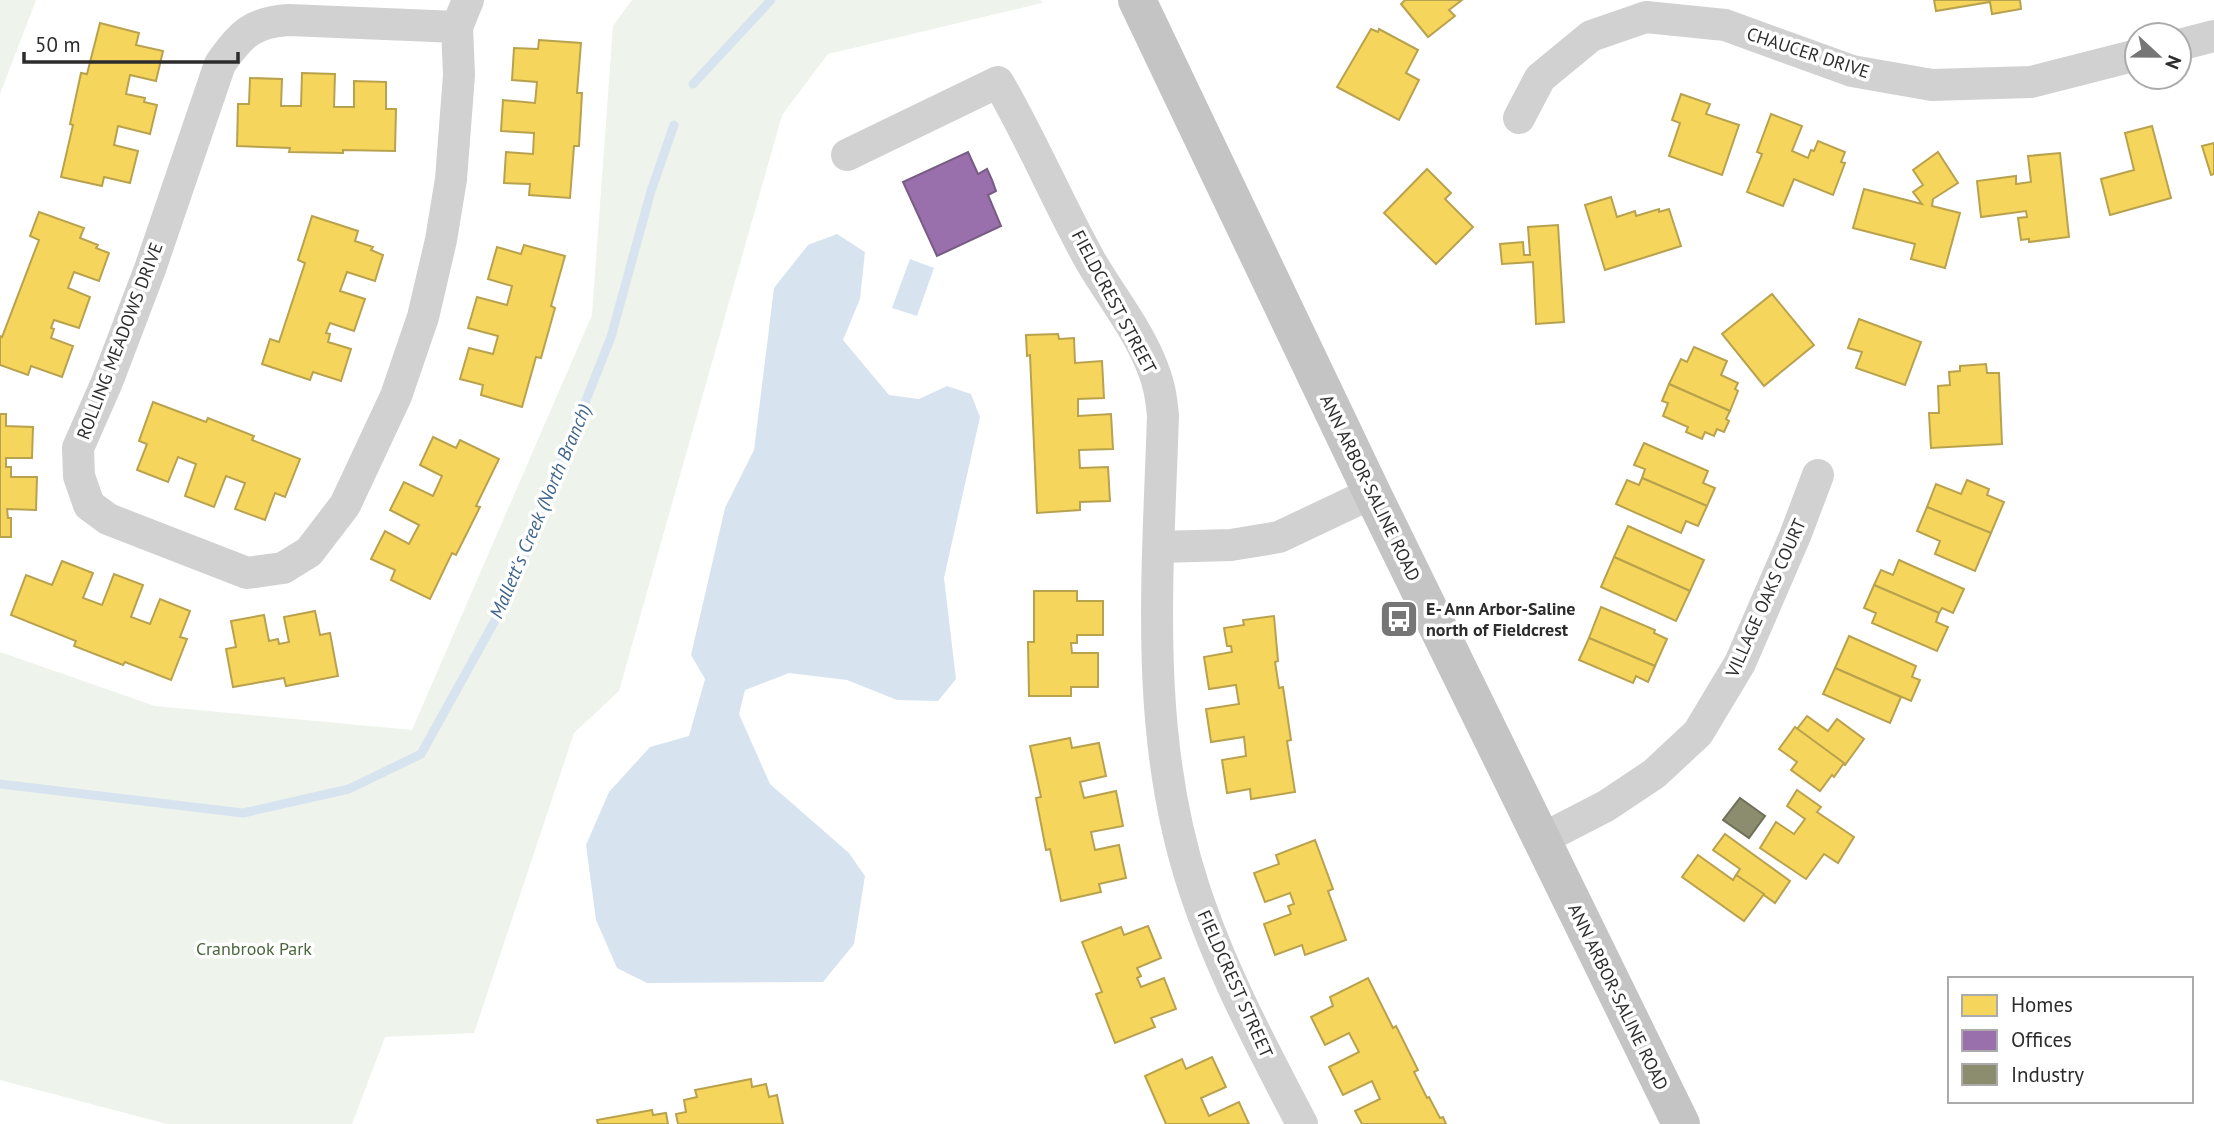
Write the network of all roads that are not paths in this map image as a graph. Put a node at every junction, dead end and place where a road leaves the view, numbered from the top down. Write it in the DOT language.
graph roads {
  1 [pos="1137,0"];
  2 [pos="462,14"];
  3 [pos="2214,36"];
  4 [pos="2193,41"];
  5 [pos="2123,59"];
  6 [pos="1519,118"];
  7 [pos="847,155"];
  8 [pos="1818,475"];
  9 [pos="1372,493"];
  10 [pos="1159,547"];
  11 [pos="1541,840"];
  12 [pos="1302,1124"];
  13 [pos="1681,1124"];
  1 -- 9 [label="main road, ANN ARBOR-SALINE ROAD"];
  2 -- 2 [label="street, ROLLING MEADOWS DRIVE"];
  3 -- 4 [label="street"];
  5 -- 6 [label="street, CHAUCER DRIVE"];
  7 -- 10 [label="street, FIELDCREST STREET"];
  8 -- 11 [label="street, VILLAGE OAKS COURT"];
  9 -- 10 [label="street"];
  9 -- 11 [label="main road, ANN ARBOR-SALINE ROAD"];
  10 -- 12 [label="street, FIELDCREST STREET"];
  11 -- 13 [label="main road, ANN ARBOR-SALINE ROAD"];
}
